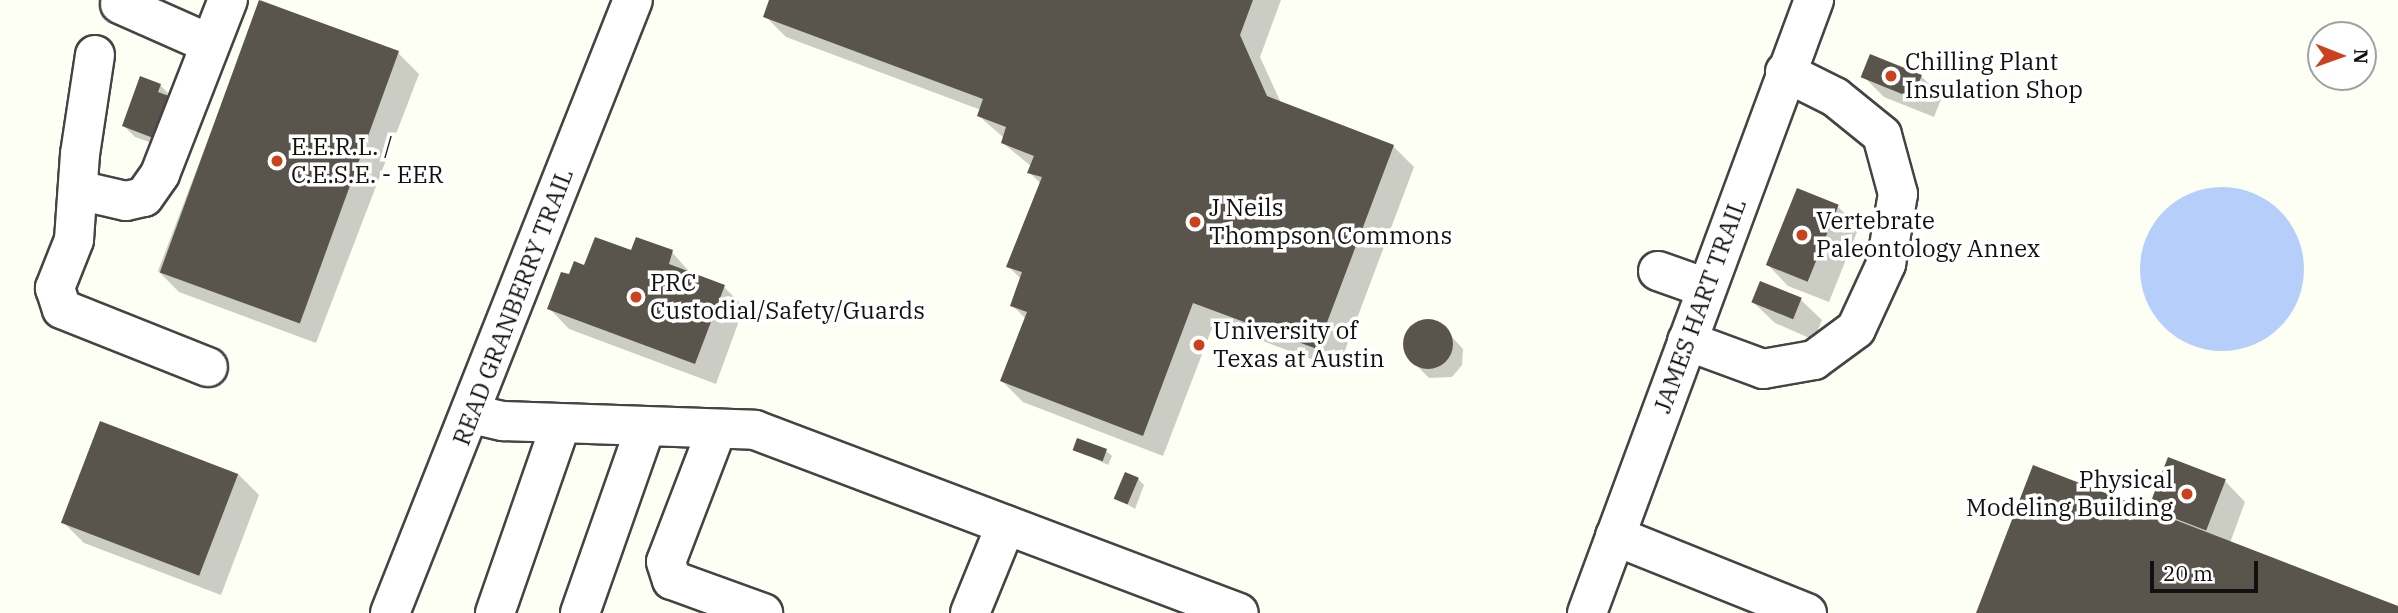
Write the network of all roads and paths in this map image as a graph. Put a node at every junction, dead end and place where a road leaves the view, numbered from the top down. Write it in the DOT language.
graph roads {
  1 [pos="228,0"];
  2 [pos="633,0"];
  3 [pos="1814,0"];
  4 [pos="120,4"];
  5 [pos="208,43"];
  6 [pos="94,55"];
  7 [pos="1785,72"];
  8 [pos="78,190"];
  9 [pos="1658,271"];
  10 [pos="1706,289"];
  11 [pos="1687,341"];
  12 [pos="208,367"];
  13 [pos="472,414"];
  14 [pos="561,423"];
  15 [pos="646,426"];
  16 [pos="717,429"];
  17 [pos="1006,525"];
  18 [pos="1615,537"];
  19 [pos="390,613"];
  20 [pos="495,613"];
  21 [pos="580,613"];
  22 [pos="763,613"];
  23 [pos="970,613"];
  24 [pos="1239,613"];
  25 [pos="1587,613"];
  26 [pos="1807,613"];
  1 -- 5 [label="street"];
  2 -- 13 [label="street, READ GRANBERRY TRAIL"];
  3 -- 7 [label="street, JAMES HART TRAIL"];
  4 -- 5 [label="street"];
  5 -- 8 [label="street"];
  6 -- 8 [label="street"];
  7 -- 10 [label="street, JAMES HART TRAIL"];
  7 -- 11 [label="street"];
  8 -- 12 [label="street"];
  9 -- 10 [label="street"];
  10 -- 11 [label="street, JAMES HART TRAIL"];
  11 -- 18 [label="street, JAMES HART TRAIL"];
  13 -- 14 [label="street"];
  13 -- 19 [label="street, READ GRANBERRY TRAIL"];
  14 -- 15 [label="street"];
  14 -- 20 [label="street"];
  15 -- 16 [label="street"];
  15 -- 21 [label="street"];
  16 -- 17 [label="street"];
  16 -- 22 [label="street"];
  17 -- 23 [label="street"];
  17 -- 24 [label="street"];
  18 -- 25 [label="street, JAMES HART TRAIL"];
  18 -- 26 [label="street"];
}
